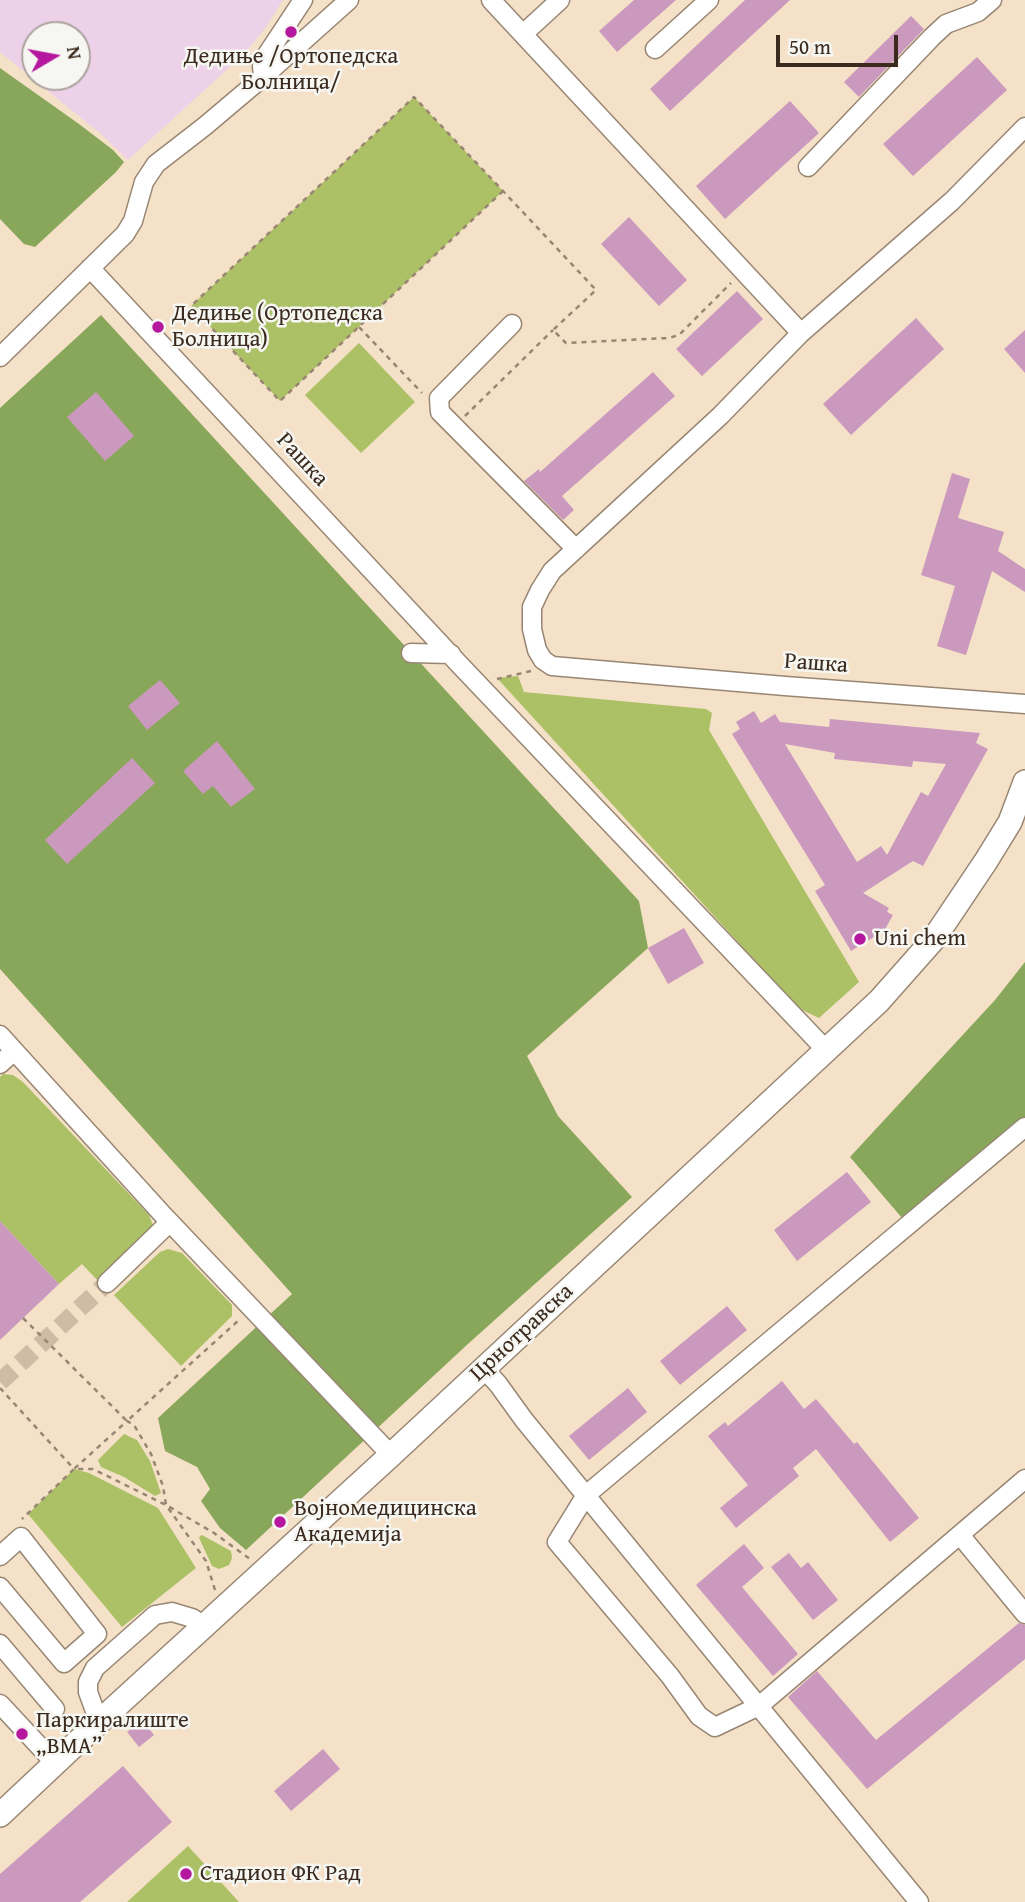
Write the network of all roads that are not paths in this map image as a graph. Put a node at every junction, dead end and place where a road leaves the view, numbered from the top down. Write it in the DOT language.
graph roads {
  1 [pos="303,0"];
  2 [pos="491,0"];
  3 [pos="560,0"];
  4 [pos="709,0"];
  5 [pos="992,0"];
  6 [pos="341,2"];
  7 [pos="523,34"];
  8 [pos="655,49"];
  9 [pos="263,77"];
  10 [pos="1025,127"];
  11 [pos="808,167"];
  12 [pos="90,268"];
  13 [pos="512,324"];
  14 [pos="801,333"];
  15 [pos="0,357"];
  16 [pos="576,549"];
  17 [pos="411,653"];
  18 [pos="451,654"];
  19 [pos="1025,704"];
  20 [pos="1025,782"];
  21 [pos="1017,815"];
  22 [pos="0,1035"];
  23 [pos="14,1051"];
  24 [pos="827,1051"];
  25 [pos="0,1064"];
  26 [pos="1025,1127"];
  27 [pos="170,1222"];
  28 [pos="107,1283"];
  29 [pos="484,1369"];
  30 [pos="391,1455"];
  31 [pos="1025,1479"];
  32 [pos="586,1495"];
  33 [pos="960,1535"];
  34 [pos="0,1556"];
  35 [pos="0,1587"];
  36 [pos="1025,1614"];
  37 [pos="205,1627"];
  38 [pos="0,1644"];
  39 [pos="0,1704"];
  40 [pos="758,1706"];
  41 [pos="55,1709"];
  42 [pos="99,1722"];
  43 [pos="55,1763"];
  44 [pos="0,1815"];
  45 [pos="919,1902"];
  1 -- 9 [label="street"];
  2 -- 7 [label="street"];
  3 -- 7 [label="street"];
  4 -- 8 [label="street"];
  5 -- 11 [label="street"];
  6 -- 9 [label="street"];
  7 -- 14 [label="street"];
  9 -- 12 [label="street"];
  10 -- 14 [label="street"];
  12 -- 15 [label="street"];
  12 -- 18 [label="street, Рашка"];
  13 -- 16 [label="street"];
  14 -- 16 [label="street"];
  16 -- 19 [label="street, Рашка"];
  17 -- 18 [label="street"];
  18 -- 24 [label="street, Рашка"];
  20 -- 21 [label="main road, Црнотравска"];
  21 -- 24 [label="main road, Црнотравска"];
  22 -- 23 [label="street"];
  23 -- 25 [label="street"];
  23 -- 27 [label="street"];
  24 -- 29 [label="main road, Црнотравска"];
  26 -- 32 [label="street"];
  27 -- 28 [label="street"];
  27 -- 30 [label="street"];
  29 -- 30 [label="main road, Црнотравска"];
  29 -- 32 [label="street"];
  30 -- 37 [label="main road, Црнотравска"];
  31 -- 33 [label="street"];
  32 -- 40 [label="street"];
  32 -- 40 [label="street"];
  33 -- 36 [label="street"];
  33 -- 40 [label="street"];
  34 -- 35 [label="street"];
  37 -- 42 [label="main road, Црнотравска"];
  37 -- 42 [label="street"];
  38 -- 41 [label="street"];
  39 -- 43 [label="street"];
  40 -- 45 [label="street"];
  42 -- 43 [label="main road, Црнотравска"];
  43 -- 44 [label="main road, Црнотравска"];
}
